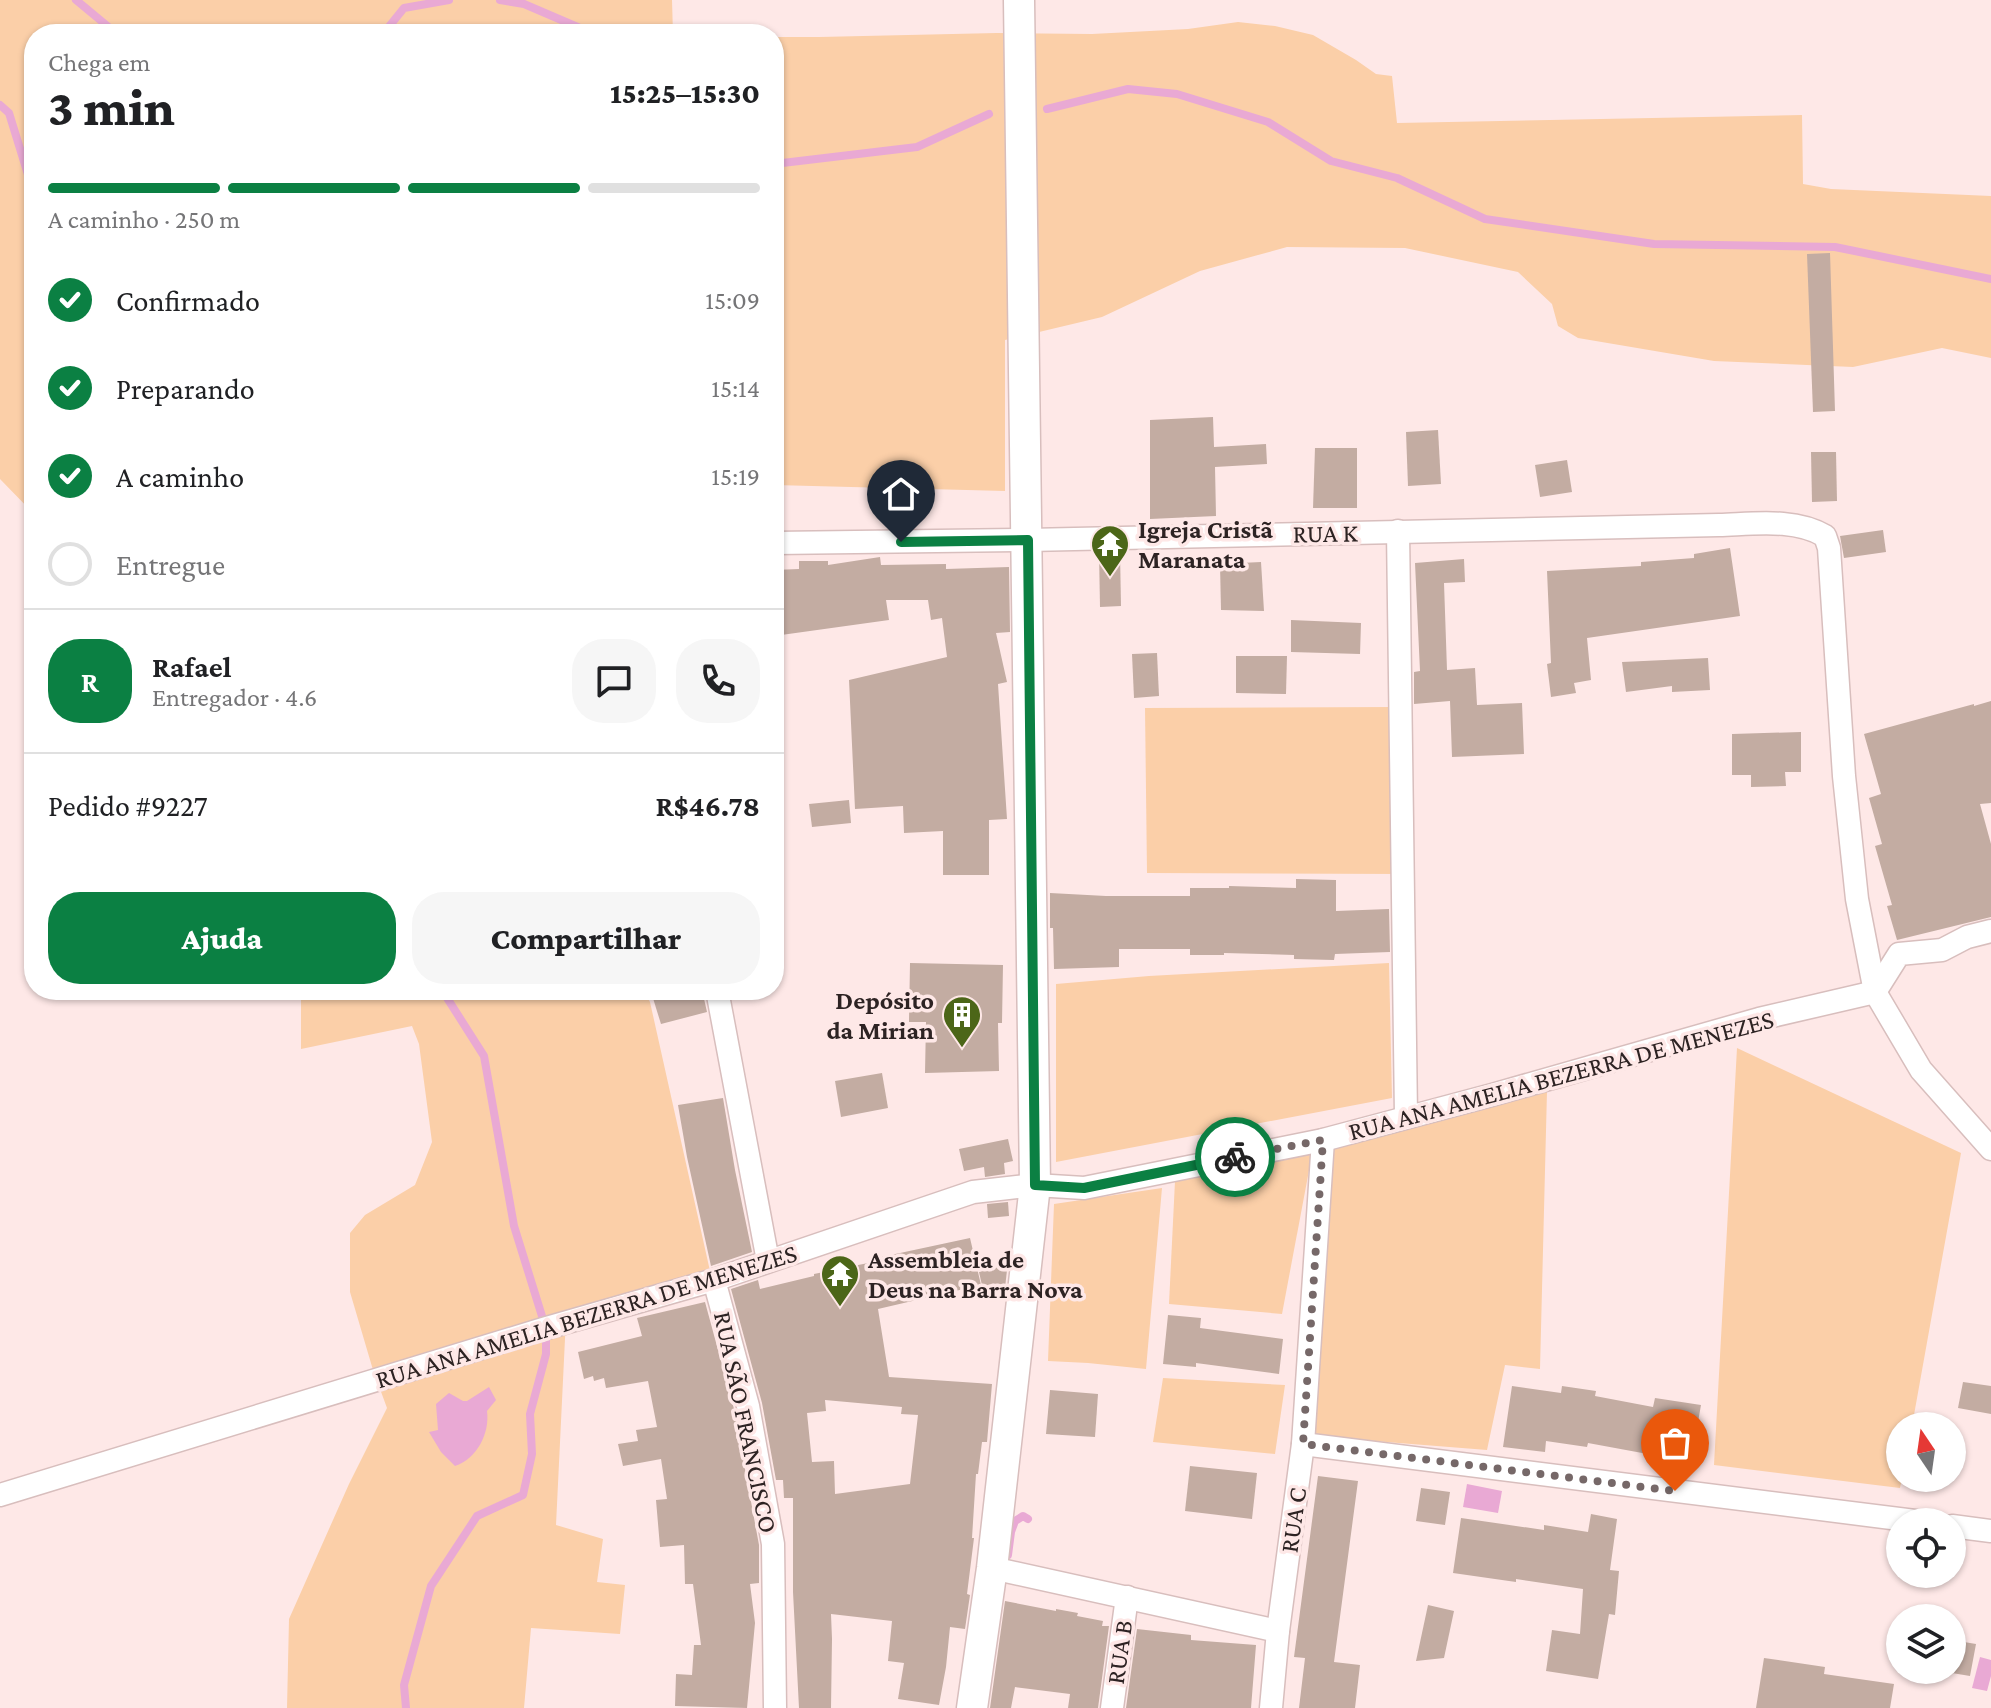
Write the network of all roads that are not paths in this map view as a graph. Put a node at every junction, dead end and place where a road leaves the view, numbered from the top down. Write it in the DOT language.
graph roads {
  1 [pos="1019,0"];
  2 [pos="1398,531"];
  3 [pos="1028,540"];
  4 [pos="784,543"];
  5 [pos="1991,931"];
  6 [pos="1875,992"];
  7 [pos="719,1000"];
  8 [pos="1406,1116"];
  9 [pos="1323,1140"];
  10 [pos="1991,1149"];
  11 [pos="1035,1185"];
  12 [pos="768,1261"];
  13 [pos="714,1280"];
  14 [pos="1303,1444"];
  15 [pos="0,1495"];
  16 [pos="1886,1517"];
  17 [pos="1966,1528"];
  18 [pos="1991,1531"];
  19 [pos="992,1568"];
  20 [pos="1127,1597"];
  21 [pos="1278,1631"];
  22 [pos="775,1708"];
  23 [pos="972,1708"];
  24 [pos="1112,1708"];
  25 [pos="1271,1708"];
  1 -- 3 [label="street"];
  2 -- 3 [label="street, RUA K"];
  2 -- 6 [label="street, RUA K"];
  2 -- 8 [label="street"];
  3 -- 4 [label="street, RUA K"];
  3 -- 11 [label="street"];
  5 -- 6 [label="street"];
  6 -- 8 [label="street, RUA ANA AMELIA BEZERRA DE MENEZES"];
  6 -- 10 [label="street"];
  7 -- 12 [label="street"];
  8 -- 9 [label="street, RUA ANA AMELIA BEZERRA DE MENEZES"];
  9 -- 11 [label="street, RUA ANA AMELIA BEZERRA DE MENEZES"];
  9 -- 14 [label="street, RUA C"];
  11 -- 12 [label="street, RUA ANA AMELIA BEZERRA DE MENEZES"];
  11 -- 19 [label="street"];
  12 -- 13 [label="street, RUA ANA AMELIA BEZERRA DE MENEZES"];
  13 -- 15 [label="street, RUA ANA AMELIA BEZERRA DE MENEZES"];
  13 -- 22 [label="street, RUA SÃO FRANCISCO"];
  14 -- 16 [label="street"];
  14 -- 21 [label="street, RUA C"];
  17 -- 18 [label="street"];
  19 -- 20 [label="street"];
  19 -- 23 [label="street"];
  20 -- 21 [label="street"];
  20 -- 24 [label="street, RUA B"];
  21 -- 25 [label="street, RUA C"];
}
